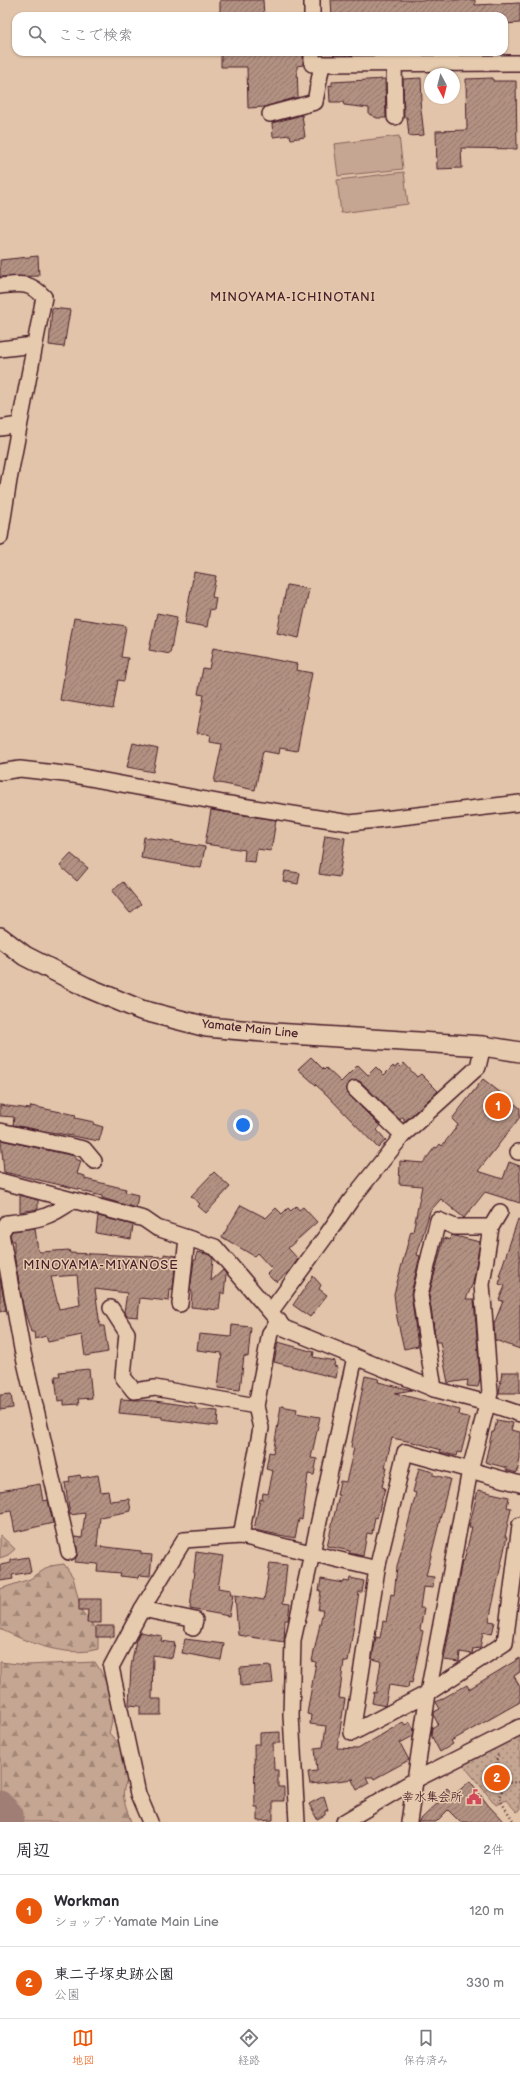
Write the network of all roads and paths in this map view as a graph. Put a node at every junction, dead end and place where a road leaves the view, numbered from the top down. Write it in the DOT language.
graph roads {
  1 [pos="312,0"];
  2 [pos="312,12"];
  3 [pos="312,56"];
  4 [pos="520,63"];
  5 [pos="322,64"];
  6 [pos="394,64"];
  7 [pos="270,114"];
  8 [pos="395,117"];
  9 [pos="0,286"];
  10 [pos="34,345"];
  11 [pos="0,349"];
  12 [pos="19,425"];
  13 [pos="0,428"];
  14 [pos="0,537"];
  15 [pos="0,772"];
  16 [pos="520,803"];
  17 [pos="0,936"];
  18 [pos="483,1046"];
  19 [pos="520,1052"];
  20 [pos="355,1089"];
  21 [pos="0,1131"];
  22 [pos="403,1135"];
  23 [pos="94,1161"];
  24 [pos="0,1182"];
  25 [pos="72,1201"];
  26 [pos="500,1212"];
  27 [pos="491,1228"];
  28 [pos="187,1238"];
  29 [pos="180,1304"];
  30 [pos="111,1308"];
  31 [pos="275,1316"];
  32 [pos="355,1357"];
  33 [pos="434,1389"];
  34 [pos="487,1403"];
  35 [pos="256,1406"];
  36 [pos="520,1414"];
  37 [pos="470,1470"];
  38 [pos="520,1484"];
  39 [pos="520,1525"];
  40 [pos="241,1536"];
  41 [pos="69,1552"];
  42 [pos="311,1552"];
  43 [pos="377,1569"];
  44 [pos="142,1609"];
  45 [pos="193,1628"];
  46 [pos="428,1693"];
  47 [pos="520,1727"];
  48 [pos="498,1753"];
  49 [pos="416,1780"];
  50 [pos="520,1782"];
  51 [pos="503,1783"];
  52 [pos="150,1822"];
  53 [pos="297,1822"];
  54 [pos="344,1822"];
  55 [pos="409,1822"];
  56 [pos="514,1822"];
  1 -- 2 [label="street"];
  3 -- 5 [label="street"];
  4 -- 6 [label="street"];
  5 -- 6 [label="street"];
  5 -- 7 [label="street"];
  6 -- 8 [label="street"];
  9 -- 10 [label="street"];
  10 -- 11 [label="street"];
  10 -- 12 [label="street"];
  12 -- 13 [label="street"];
  12 -- 14 [label="street"];
  15 -- 16 [label="street"];
  17 -- 18 [label="main road, Yamate Main Line"];
  18 -- 19 [label="main road, Yamate Main Line"];
  18 -- 22 [label="street"];
  20 -- 22 [label="street"];
  21 -- 23 [label="street"];
  22 -- 31 [label="street"];
  24 -- 25 [label="street"];
  25 -- 28 [label="street"];
  25 -- 41 [label="street"];
  26 -- 27 [label="street"];
  27 -- 33 [label="street"];
  27 -- 34 [label="street"];
  28 -- 29 [label="street"];
  28 -- 31 [label="street"];
  30 -- 35 [label="street"];
  31 -- 32 [label="street"];
  31 -- 35 [label="street"];
  32 -- 33 [label="street"];
  32 -- 42 [label="street"];
  33 -- 34 [label="street"];
  34 -- 36 [label="street"];
  34 -- 37 [label="street"];
  35 -- 40 [label="street"];
  37 -- 38 [label="street"];
  37 -- 43 [label="street"];
  37 -- 46 [label="street"];
  39 -- 46 [label="street"];
  40 -- 42 [label="street"];
  40 -- 44 [label="street"];
  42 -- 43 [label="street"];
  42 -- 53 [label="street"];
  43 -- 46 [label="street"];
  44 -- 45 [label="street"];
  44 -- 52 [label="street"];
  46 -- 49 [label="street"];
  47 -- 49 [label="street"];
  48 -- 51 [label="path"];
  49 -- 54 [label="street"];
  49 -- 55 [label="street"];
  50 -- 51 [label="path"];
  51 -- 56 [label="path"];
}
